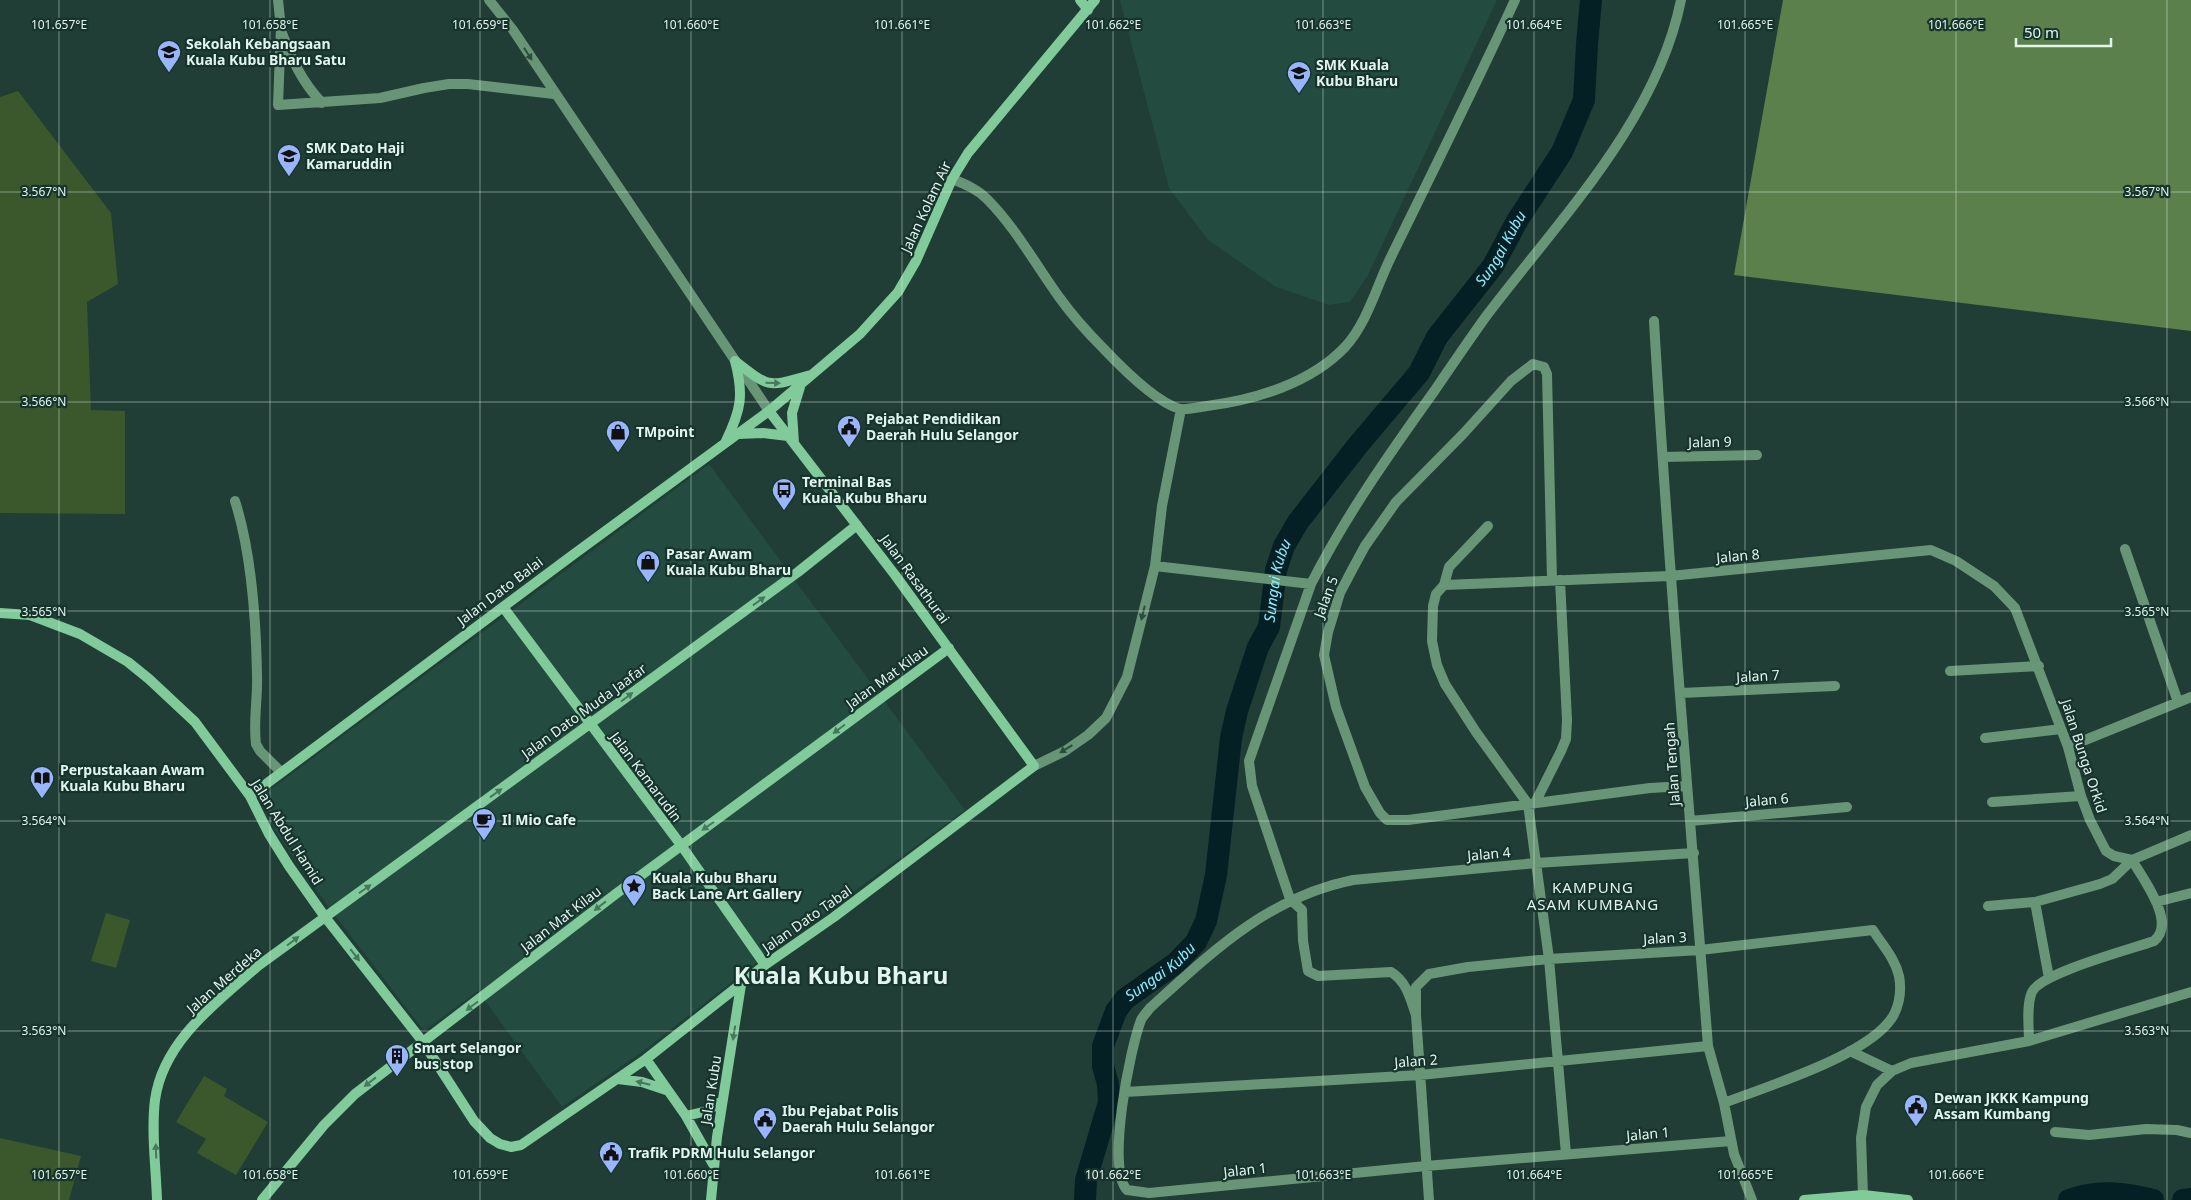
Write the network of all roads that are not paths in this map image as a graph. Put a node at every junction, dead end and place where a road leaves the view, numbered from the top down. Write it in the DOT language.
graph roads {
  1 [pos="278,0"];
  2 [pos="489,0"];
  3 [pos="1080,0"];
  4 [pos="1095,0"];
  5 [pos="1515,0"];
  6 [pos="1681,0"];
  7 [pos="1088,10"];
  8 [pos="280,28"];
  9 [pos="554,94"];
  10 [pos="322,103"];
  11 [pos="952,179"];
  12 [pos="1654,321"];
  13 [pos="735,361"];
  14 [pos="816,373"];
  15 [pos="801,386"];
  16 [pos="1181,409"];
  17 [pos="769,411"];
  18 [pos="738,434"];
  19 [pos="791,439"];
  20 [pos="726,443"];
  21 [pos="1757,455"];
  22 [pos="1663,457"];
  23 [pos="235,500"];
  24 [pos="857,525"];
  25 [pos="1488,526"];
  26 [pos="2125,549"];
  27 [pos="1155,566"];
  28 [pos="1670,576"];
  29 [pos="1556,580"];
  30 [pos="1311,584"];
  31 [pos="1444,585"];
  32 [pos="503,607"];
  33 [pos="2015,608"];
  34 [pos="0,613"];
  35 [pos="949,648"];
  36 [pos="2039,666"];
  37 [pos="1950,671"];
  38 [pos="1835,686"];
  39 [pos="1681,693"];
  40 [pos="2191,697"];
  41 [pos="2178,702"];
  42 [pos="590,725"];
  43 [pos="2062,729"];
  44 [pos="1985,738"];
  45 [pos="2068,747"];
  46 [pos="1034,766"];
  47 [pos="281,772"];
  48 [pos="1687,786"];
  49 [pos="250,796"];
  50 [pos="2081,796"];
  51 [pos="1992,802"];
  52 [pos="1531,803"];
  53 [pos="1847,807"];
  54 [pos="1690,821"];
  55 [pos="2191,835"];
  56 [pos="681,845"];
  57 [pos="1694,853"];
  58 [pos="2132,860"];
  59 [pos="1536,863"];
  60 [pos="2191,893"];
  61 [pos="1290,899"];
  62 [pos="2035,902"];
  63 [pos="2156,902"];
  64 [pos="1988,906"];
  65 [pos="325,917"];
  66 [pos="1700,950"];
  67 [pos="1549,958"];
  68 [pos="765,965"];
  69 [pos="2049,978"];
  70 [pos="741,985"];
  71 [pos="2191,992"];
  72 [pos="1416,1014"];
  73 [pos="2029,1041"];
  74 [pos="423,1042"];
  75 [pos="1708,1046"];
  76 [pos="1850,1051"];
  77 [pos="646,1059"];
  78 [pos="1558,1061"];
  79 [pos="1892,1071"];
  80 [pos="1420,1075"];
  81 [pos="618,1078"];
  82 [pos="666,1090"];
  83 [pos="1125,1092"];
  84 [pos="722,1100"];
  85 [pos="1724,1103"];
  86 [pos="686,1116"];
  87 [pos="2055,1132"];
  88 [pos="2191,1133"];
  89 [pos="1731,1141"];
  90 [pos="521,1145"];
  91 [pos="1566,1154"];
  92 [pos="714,1164"];
  93 [pos="1426,1166"];
  94 [pos="1863,1194"];
  95 [pos="158,1200"];
  96 [pos="262,1200"];
  97 [pos="711,1200"];
  98 [pos="1429,1200"];
  99 [pos="1752,1200"];
  100 [pos="1804,1200"];
  101 [pos="1908,1200"];
  1 -- 8 [label="street"];
  2 -- 9 [label="street, one-way"];
  3 -- 7 [label="street"];
  4 -- 7 [label="street, Jalan Kolam Air"];
  5 -- 16 [label="street"];
  6 -- 30 [label="street"];
  7 -- 11 [label="street, Jalan Kolam Air"];
  8 -- 10 [label="street"];
  8 -- 10 [label="street"];
  9 -- 10 [label="street"];
  9 -- 13 [label="street"];
  11 -- 14 [label="street, Jalan Kolam Air"];
  11 -- 16 [label="street"];
  12 -- 22 [label="street, Jalan Tengah"];
  13 -- 14 [label="street, one-way"];
  13 -- 17 [label="street"];
  13 -- 20 [label="street"];
  14 -- 15 [label="street, Jalan Kolam Air"];
  15 -- 17 [label="street, Jalan Kolam Air"];
  15 -- 19 [label="street"];
  16 -- 27 [label="street"];
  17 -- 18 [label="street, Jalan Dato Balai"];
  17 -- 19 [label="street, Jalan Rasathurai"];
  18 -- 19 [label="street"];
  18 -- 20 [label="street, Jalan Dato Balai"];
  19 -- 24 [label="street, Jalan Rasathurai"];
  20 -- 32 [label="street, Jalan Dato Balai"];
  21 -- 22 [label="street, Jalan 9"];
  22 -- 28 [label="street, Jalan Tengah"];
  23 -- 47 [label="street"];
  24 -- 35 [label="street, Jalan Rasathurai"];
  42 -- 24 [label="street, Jalan Dato Muda Jaafar, one-way"];
  25 -- 31 [label="street"];
  26 -- 41 [label="street"];
  27 -- 30 [label="street"];
  27 -- 46 [label="street, one-way"];
  28 -- 29 [label="street, Jalan 8"];
  28 -- 33 [label="street, Jalan 8"];
  28 -- 39 [label="street, Jalan Tengah"];
  29 -- 31 [label="street, Jalan 8"];
  29 -- 52 [label="street"];
  29 -- 52 [label="street, Jalan 5"];
  30 -- 61 [label="street"];
  31 -- 52 [label="street"];
  32 -- 42 [label="street, Jalan Kamarudin"];
  32 -- 47 [label="street, Jalan Dato Balai"];
  33 -- 36 [label="street, Jalan Bunga Orkid"];
  34 -- 49 [label="street, Jalan Abdul Hamid"];
  35 -- 46 [label="street, Jalan Rasathurai"];
  35 -- 56 [label="street, Jalan Mat Kilau, one-way"];
  36 -- 37 [label="street"];
  36 -- 43 [label="street, Jalan Bunga Orkid"];
  38 -- 39 [label="street, Jalan 7"];
  39 -- 48 [label="street, Jalan Tengah"];
  40 -- 41 [label="street"];
  41 -- 45 [label="street"];
  42 -- 56 [label="street, Jalan Kamarudin"];
  65 -- 42 [label="street, Jalan Dato Muda Jaafar, one-way"];
  43 -- 44 [label="street"];
  43 -- 45 [label="street, Jalan Bunga Orkid"];
  45 -- 50 [label="street, Jalan Bunga Orkid"];
  46 -- 68 [label="street, Jalan Dato Tabal"];
  47 -- 49 [label="street, Jalan Dato Balai"];
  48 -- 52 [label="street, Jalan 5"];
  48 -- 54 [label="street, Jalan Tengah"];
  49 -- 65 [label="street, Jalan Abdul Hamid"];
  50 -- 51 [label="street"];
  50 -- 58 [label="street, Jalan Bunga Orkid"];
  52 -- 59 [label="street"];
  53 -- 54 [label="street, Jalan 6"];
  54 -- 57 [label="street, Jalan Tengah"];
  55 -- 58 [label="street"];
  56 -- 68 [label="street, Jalan Kamarudin"];
  56 -- 74 [label="street, Jalan Mat Kilau, one-way"];
  57 -- 59 [label="street, Jalan 4"];
  57 -- 66 [label="street, Jalan Tengah"];
  58 -- 62 [label="street"];
  58 -- 63 [label="street"];
  59 -- 61 [label="street, Jalan 4"];
  59 -- 67 [label="street"];
  60 -- 63 [label="street"];
  61 -- 72 [label="street"];
  61 -- 83 [label="street, Jalan 1"];
  62 -- 64 [label="street"];
  62 -- 69 [label="street"];
  63 -- 69 [label="street"];
  65 -- 74 [label="street, Jalan Abdul Hamid, one-way"];
  95 -- 65 [label="street, Jalan Merdeka, one-way"];
  66 -- 67 [label="street, Jalan 3"];
  66 -- 75 [label="street, Jalan Tengah"];
  66 -- 76 [label="street, Jalan 3"];
  67 -- 72 [label="street, Jalan 3"];
  67 -- 78 [label="street"];
  68 -- 70 [label="street, Jalan Dato Tabal"];
  69 -- 73 [label="street"];
  70 -- 77 [label="street, Jalan Dato Tabal"];
  70 -- 84 [label="street, Jalan Kubu, one-way"];
  71 -- 73 [label="street"];
  72 -- 80 [label="street"];
  73 -- 79 [label="street"];
  74 -- 90 [label="street, Jalan Abdul Hamid"];
  74 -- 96 [label="street, Jalan Mat Kilau, one-way"];
  75 -- 78 [label="street, Jalan 2"];
  75 -- 85 [label="street, Jalan Tengah"];
  76 -- 79 [label="street"];
  76 -- 85 [label="street, Jalan 3"];
  77 -- 81 [label="street, Jalan Dato Tabal"];
  77 -- 82 [label="street"];
  78 -- 80 [label="street, Jalan 2"];
  78 -- 91 [label="street"];
  79 -- 94 [label="street"];
  80 -- 83 [label="street, Jalan 2"];
  80 -- 93 [label="street"];
  82 -- 81 [label="street, one-way"];
  81 -- 90 [label="street, Jalan Dato Tabal"];
  82 -- 86 [label="street"];
  83 -- 93 [label="street, Jalan 1"];
  84 -- 86 [label="street"];
  84 -- 92 [label="street, Jalan Kubu"];
  85 -- 89 [label="street, Jalan Tengah"];
  86 -- 92 [label="street"];
  87 -- 88 [label="street"];
  89 -- 91 [label="street, Jalan 1"];
  89 -- 99 [label="street, Jalan Tengah"];
  91 -- 93 [label="street, Jalan 1"];
  92 -- 97 [label="street, Jalan Kubu"];
  93 -- 98 [label="street"];
  94 -- 100 [label="street"];
  94 -- 101 [label="street"];
}
